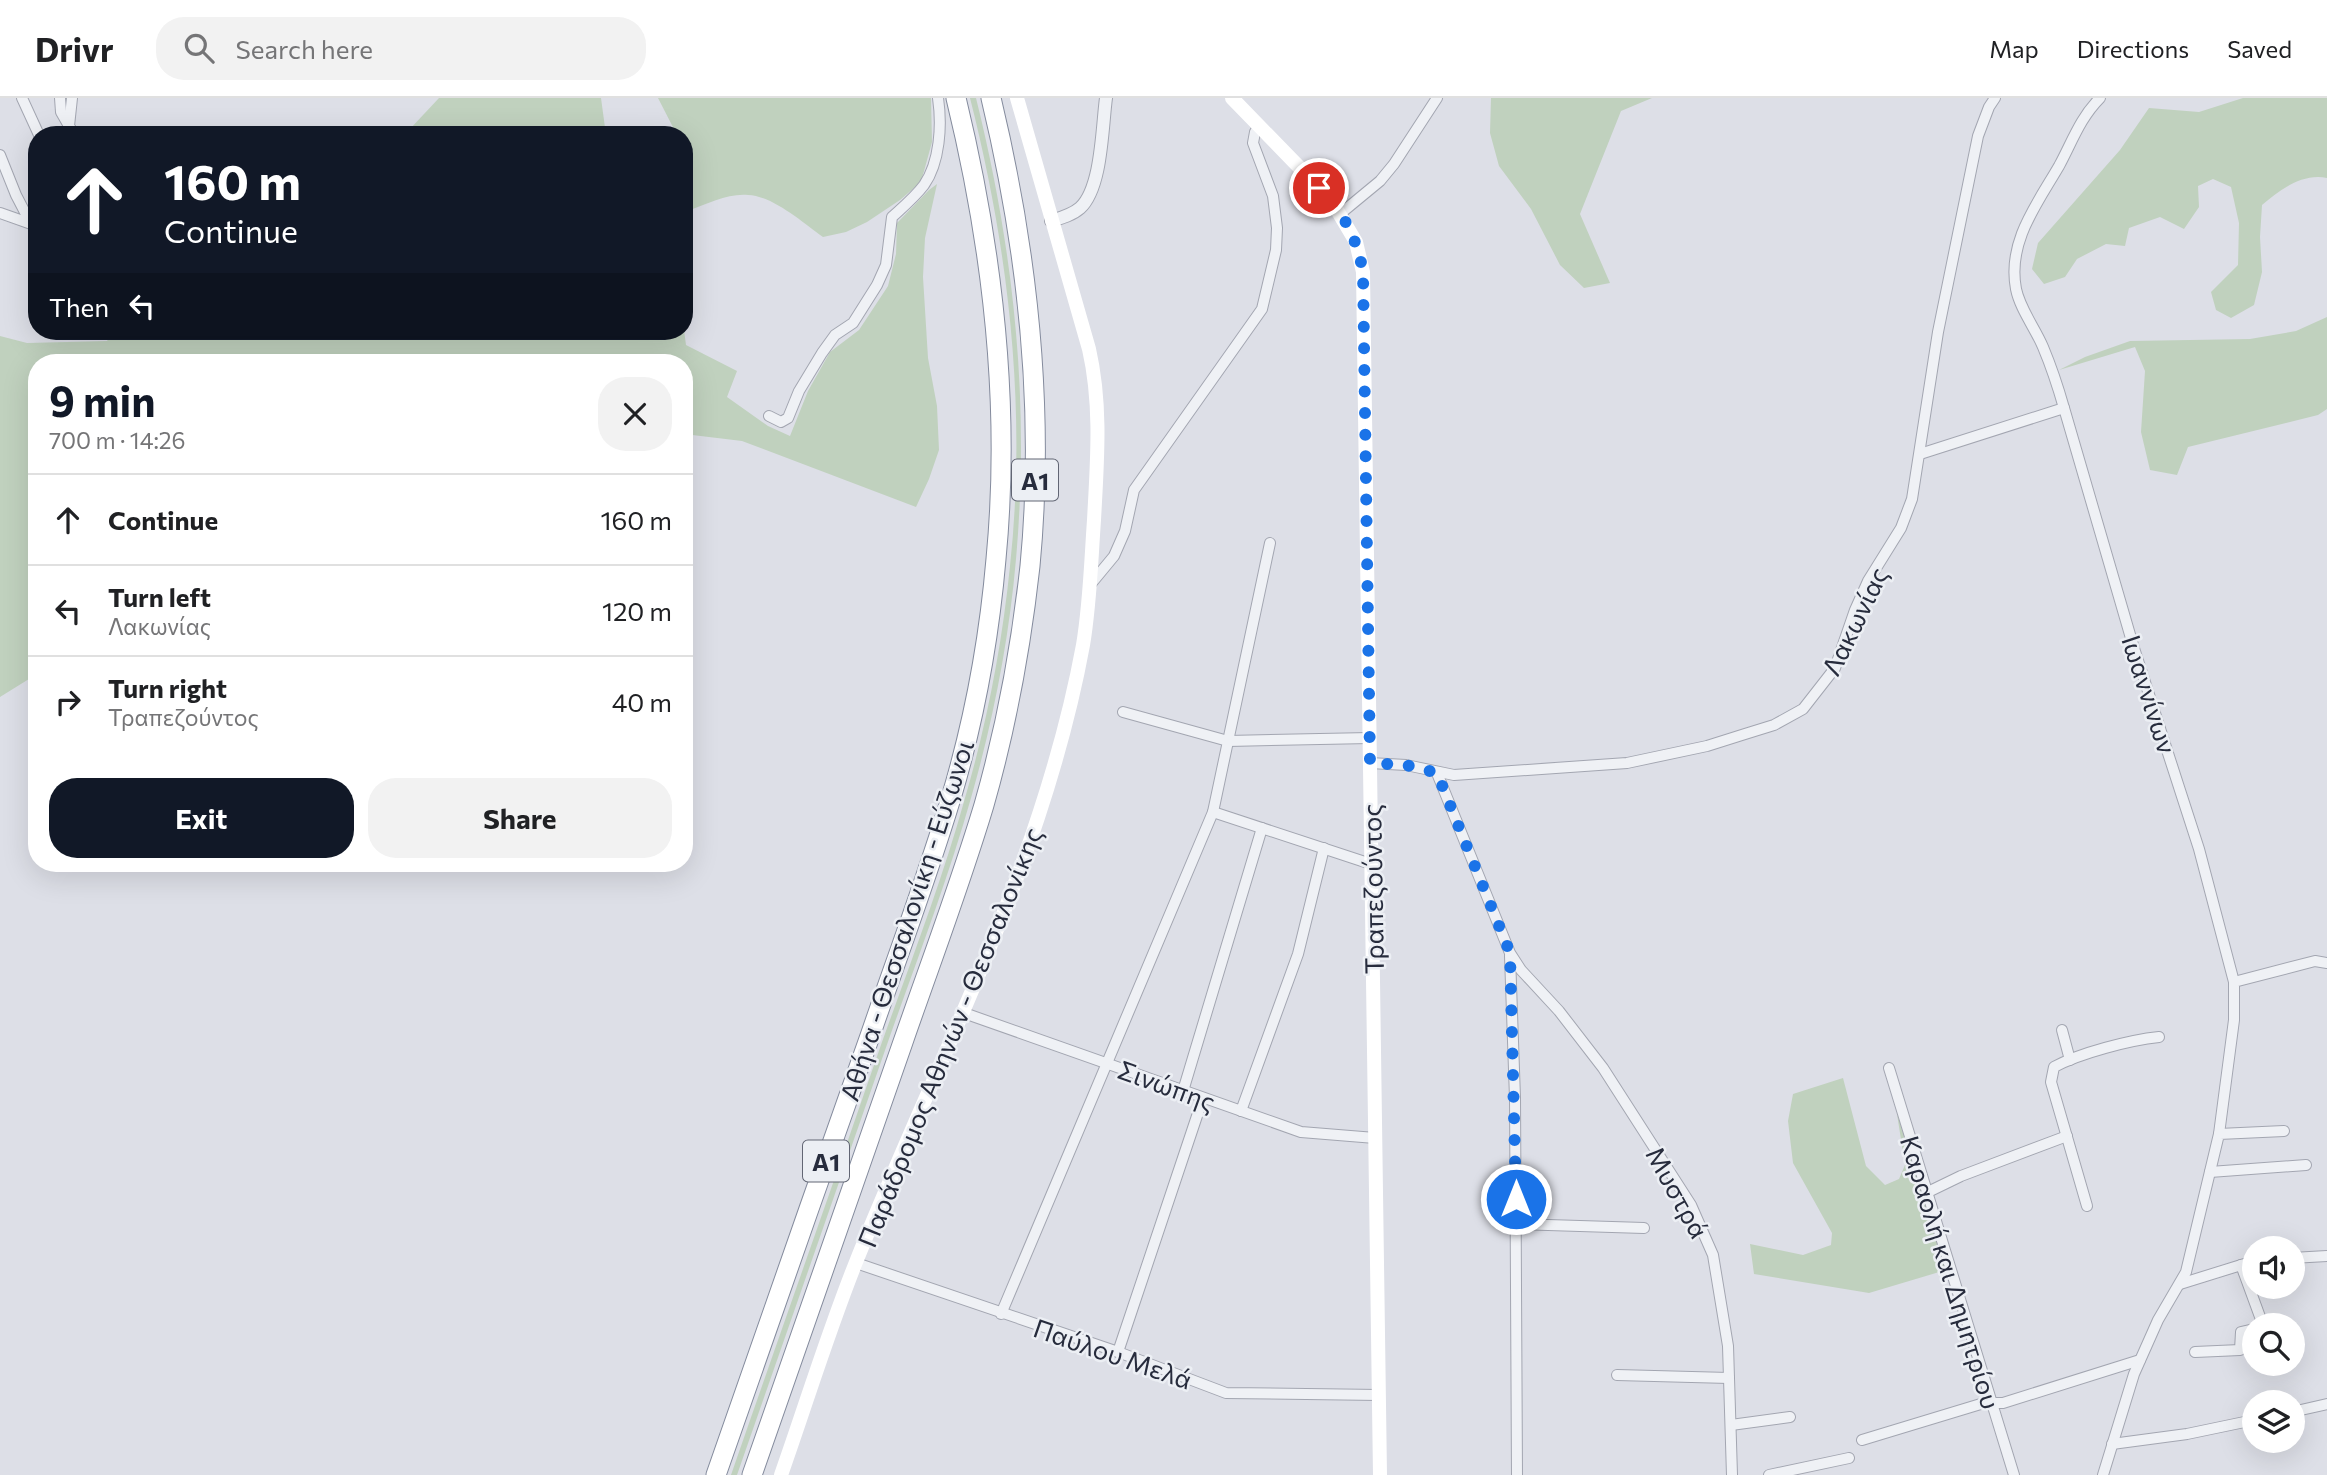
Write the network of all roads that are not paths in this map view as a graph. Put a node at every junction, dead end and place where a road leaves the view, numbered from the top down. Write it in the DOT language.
graph roads {
  1 [pos="22,98"];
  2 [pos="60,98"];
  3 [pos="72,98"];
  4 [pos="938,98"];
  5 [pos="956,98"];
  6 [pos="990,98"];
  7 [pos="1017,98"];
  8 [pos="1106,98"];
  9 [pos="1232,98"];
  10 [pos="1437,98"];
  11 [pos="1995,98"];
  12 [pos="2100,98"];
  13 [pos="35,126"];
  14 [pos="69,126"];
  15 [pos="72,126"];
  16 [pos="1259,126"];
  17 [pos="0,155"];
  18 [pos="0,213"];
  19 [pos="1340,214"];
  20 [pos="28,215"];
  21 [pos="1051,221"];
  22 [pos="28,222"];
  23 [pos="2063,408"];
  24 [pos="769,416"];
  25 [pos="1920,454"];
  26 [pos="1269,543"];
  27 [pos="1090,585"];
  28 [pos="1123,712"];
  29 [pos="1370,738"];
  30 [pos="1228,741"];
  31 [pos="1370,763"];
  32 [pos="1437,773"];
  33 [pos="1213,812"];
  34 [pos="1262,828"];
  35 [pos="1324,848"];
  36 [pos="1371,864"];
  37 [pos="1510,953"];
  38 [pos="2327,964"];
  39 [pos="2234,982"];
  40 [pos="964,1013"];
  41 [pos="2062,1030"];
  42 [pos="2159,1037"];
  43 [pos="2070,1060"];
  44 [pos="1107,1063"];
  45 [pos="1889,1068"];
  46 [pos="1183,1091"];
  47 [pos="1203,1098"];
  48 [pos="1241,1111"];
  49 [pos="2284,1131"];
  50 [pos="2219,1134"];
  51 [pos="2067,1136"];
  52 [pos="1375,1138"];
  53 [pos="2306,1165"];
  54 [pos="2210,1172"];
  55 [pos="1928,1192"];
  56 [pos="2087,1206"];
  57 [pos="1516,1224"];
  58 [pos="1644,1228"];
  59 [pos="2327,1256"];
  60 [pos="2305,1257"];
  61 [pos="856,1263"];
  62 [pos="2241,1265"];
  63 [pos="2180,1284"];
  64 [pos="2259,1313"];
  65 [pos="1001,1314"];
  66 [pos="2242,1332"];
  67 [pos="1118,1352"];
  68 [pos="2195,1352"];
  69 [pos="2140,1360"];
  70 [pos="1617,1375"];
  71 [pos="1729,1378"];
  72 [pos="1379,1395"];
  73 [pos="1992,1404"];
  74 [pos="2327,1404"];
  75 [pos="2305,1409"];
  76 [pos="1790,1417"];
  77 [pos="2242,1423"];
  78 [pos="1731,1426"];
  79 [pos="1862,1440"];
  80 [pos="2112,1444"];
  81 [pos="1849,1458"];
  82 [pos="716,1475"];
  83 [pos="752,1475"];
  84 [pos="781,1475"];
  85 [pos="1380,1475"];
  86 [pos="1517,1475"];
  87 [pos="1732,1475"];
  88 [pos="1769,1475"];
  89 [pos="2014,1475"];
  90 [pos="2103,1475"];
  1 -- 13 [label="street"];
  2 -- 14 [label="street"];
  3 -- 15 [label="street"];
  4 -- 24 [label="street"];
  5 -- 82 [label="highway, Αθήνα - Θεσσαλονίκη - Εύζωνοι / Α1"];
  6 -- 83 [label="highway, Αθήνα - Θεσσαλονίκη - Εύζωνοι / Α1"];
  7 -- 21 [label="main road, Παράδρομος Αθηνών - Θεσσαλονίκης"];
  8 -- 21 [label="street"];
  9 -- 16 [label="main road, Τραπεζούντος"];
  10 -- 19 [label="street"];
  11 -- 25 [label="street, Λακωνίας"];
  12 -- 23 [label="street, Ιωαννίνων"];
  16 -- 19 [label="main road, Τραπεζούντος"];
  16 -- 27 [label="street"];
  17 -- 20 [label="street"];
  18 -- 22 [label="street"];
  19 -- 29 [label="main road, Τραπεζούντος"];
  21 -- 27 [label="main road, Παράδρομος Αθηνών - Θεσσαλονίκης"];
  23 -- 25 [label="street"];
  23 -- 39 [label="street, Ιωαννίνων"];
  25 -- 32 [label="street, Λακωνίας"];
  26 -- 30 [label="street"];
  27 -- 40 [label="main road, Παράδρομος Αθηνών - Θεσσαλονίκης"];
  28 -- 30 [label="street"];
  29 -- 30 [label="street"];
  29 -- 31 [label="main road, Τραπεζούντος"];
  30 -- 33 [label="street"];
  31 -- 32 [label="street, Λακωνίας"];
  31 -- 36 [label="main road, Τραπεζούντος"];
  32 -- 37 [label="street"];
  33 -- 34 [label="street"];
  33 -- 44 [label="street"];
  34 -- 35 [label="street"];
  34 -- 46 [label="street"];
  35 -- 36 [label="street"];
  35 -- 48 [label="street"];
  36 -- 52 [label="main road, Τραπεζούντος"];
  37 -- 57 [label="street"];
  37 -- 71 [label="street, Μυστρά"];
  38 -- 39 [label="street"];
  39 -- 50 [label="street, Ιωαννίνων"];
  40 -- 44 [label="street, Σινώπης"];
  40 -- 61 [label="main road, Παράδρομος Αθηνών - Θεσσαλονίκης"];
  41 -- 43 [label="street"];
  42 -- 43 [label="street"];
  43 -- 51 [label="street"];
  44 -- 46 [label="street, Σινώπης"];
  44 -- 65 [label="street"];
  45 -- 55 [label="street, Καραολή και Δημητρίου"];
  46 -- 47 [label="street, Σινώπης"];
  47 -- 48 [label="street, Σινώπης"];
  47 -- 67 [label="street"];
  48 -- 52 [label="street, Σινώπης"];
  49 -- 50 [label="street"];
  50 -- 54 [label="street, Ιωαννίνων"];
  51 -- 55 [label="street"];
  51 -- 56 [label="street"];
  52 -- 72 [label="main road, Τραπεζούντος"];
  53 -- 54 [label="street"];
  54 -- 63 [label="street, Ιωαννίνων"];
  55 -- 73 [label="street, Καραολή και Δημητρίου"];
  57 -- 58 [label="street"];
  57 -- 86 [label="street"];
  59 -- 60 [label="street"];
  61 -- 65 [label="street, Παύλου Μελά"];
  61 -- 84 [label="main road, Παράδρομος Αθηνών - Θεσσαλονίκης"];
  62 -- 63 [label="street"];
  62 -- 64 [label="street"];
  63 -- 69 [label="street, Ιωαννίνων"];
  65 -- 67 [label="street, Παύλου Μελά"];
  66 -- 68 [label="street"];
  67 -- 72 [label="street, Παύλου Μελά"];
  69 -- 73 [label="street"];
  69 -- 80 [label="street, Ιωαννίνων"];
  70 -- 71 [label="street"];
  71 -- 78 [label="street, Μυστρά"];
  72 -- 85 [label="main road, Τραπεζούντος"];
  73 -- 79 [label="street"];
  73 -- 89 [label="street, Καραολή και Δημητρίου"];
  74 -- 75 [label="street"];
  76 -- 78 [label="street"];
  77 -- 80 [label="street"];
  78 -- 87 [label="street, Μυστρά"];
  80 -- 90 [label="street, Ιωαννίνων"];
  81 -- 88 [label="street"];
}
